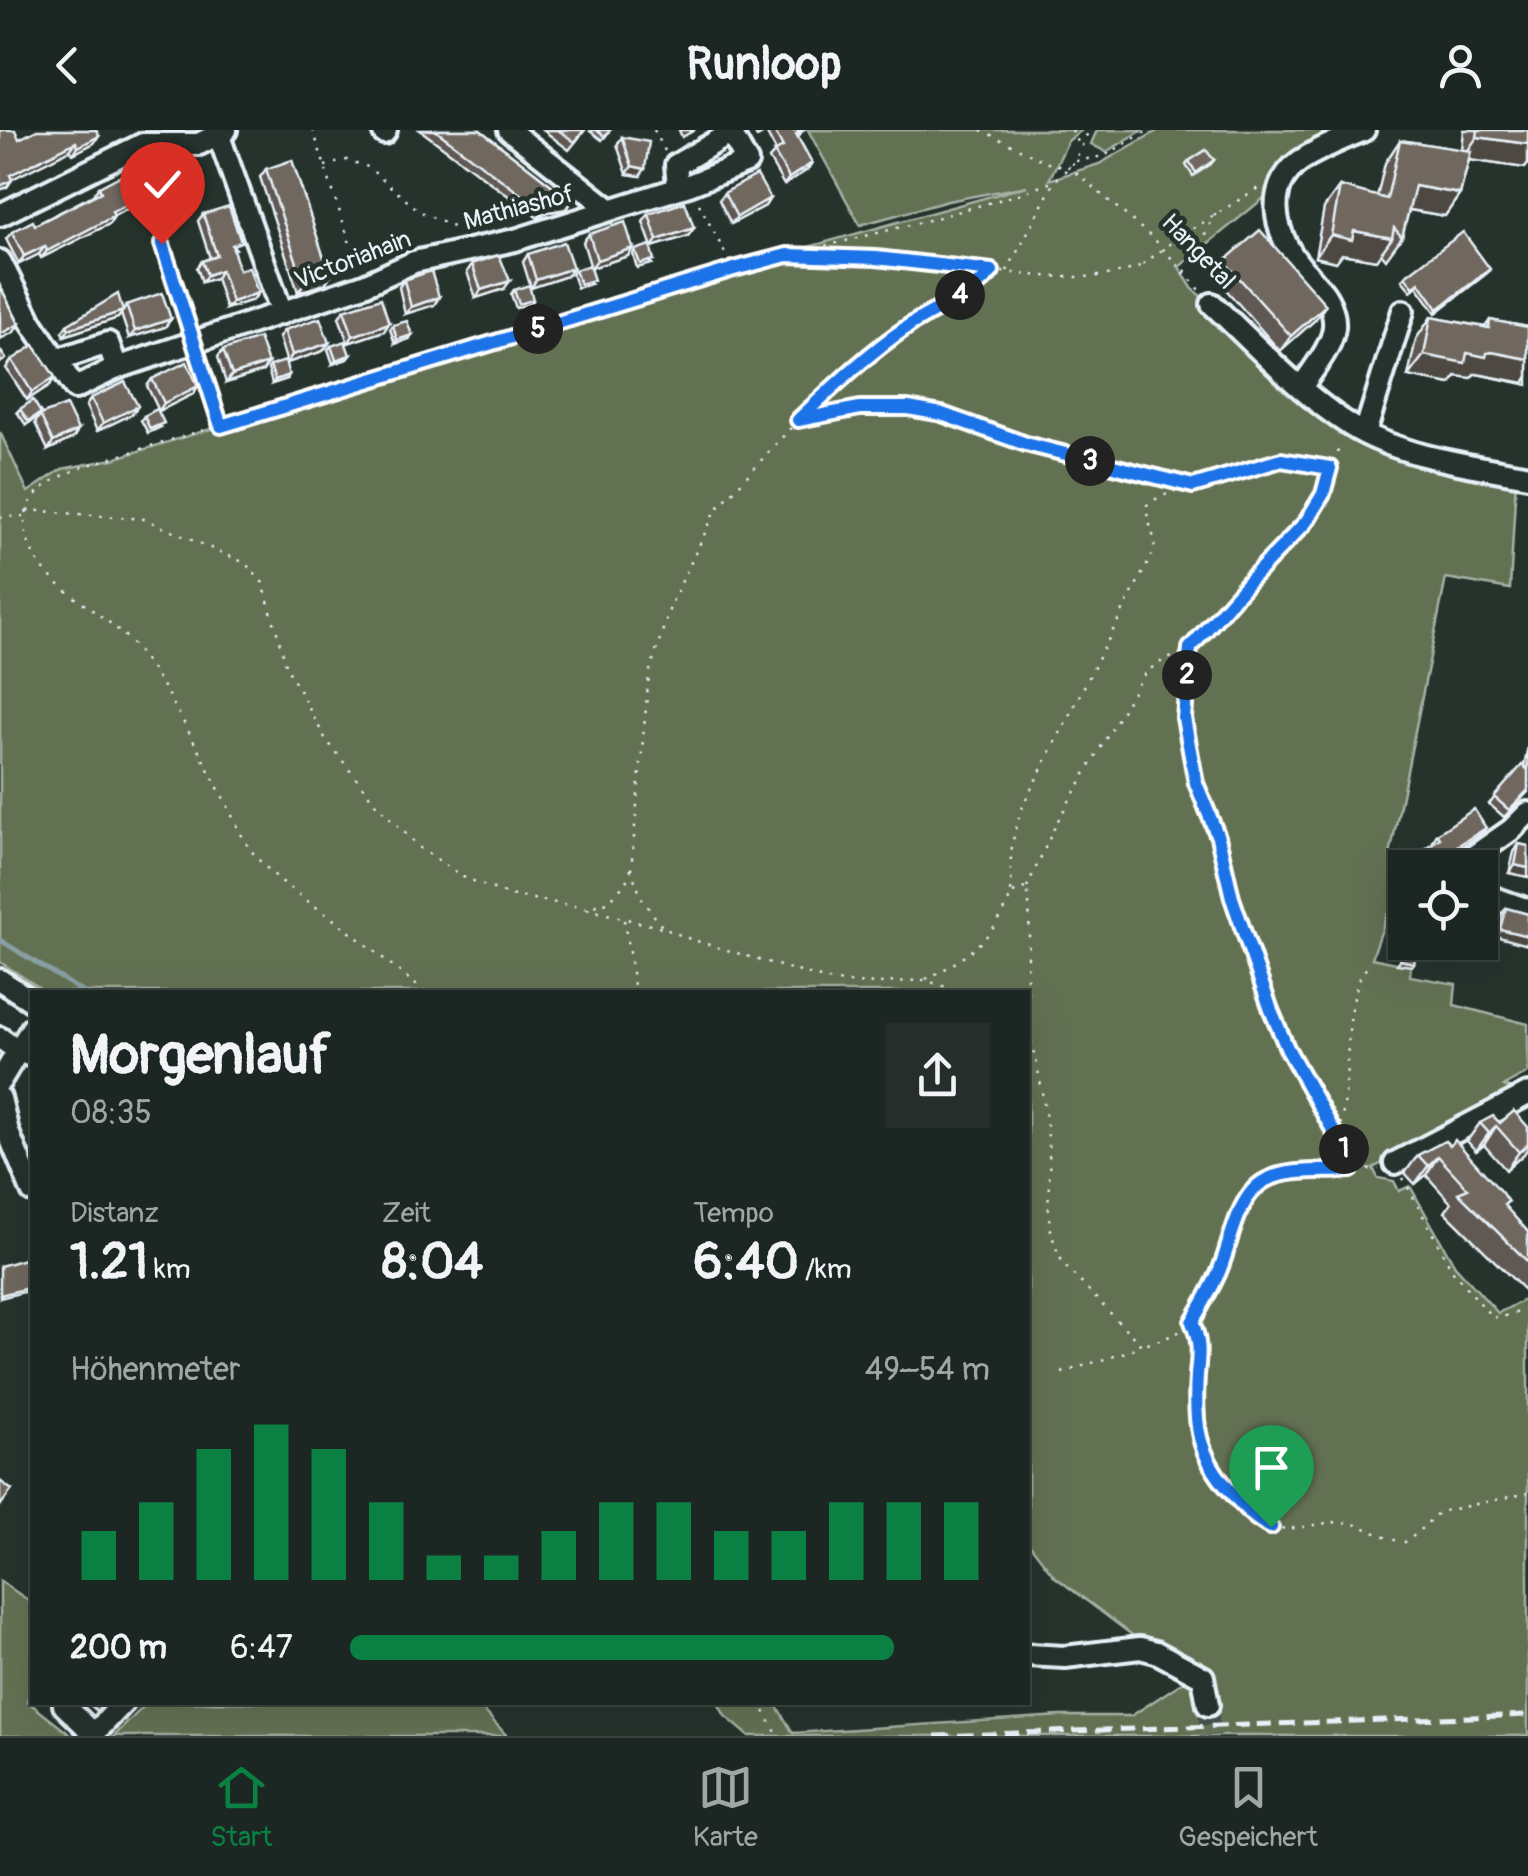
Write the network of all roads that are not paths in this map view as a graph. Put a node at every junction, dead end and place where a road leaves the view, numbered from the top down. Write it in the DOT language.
graph roads {
  1 [pos="509,130"];
  2 [pos="1364,130"];
  3 [pos="223,133"];
  4 [pos="139,137"];
  5 [pos="681,179"];
  6 [pos="608,208"];
  7 [pos="0,215"];
  8 [pos="442,254"];
  9 [pos="0,262"];
  10 [pos="1212,304"];
  11 [pos="1402,312"];
  12 [pos="282,313"];
  13 [pos="56,360"];
  14 [pos="117,368"];
  15 [pos="1301,388"];
  16 [pos="1357,429"];
  17 [pos="1528,476"];
  18 [pos="1528,813"];
  19 [pos="1483,850"];
  20 [pos="1498,899"];
  21 [pos="1528,910"];
  22 [pos="0,980"];
  23 [pos="30,1000"];
  24 [pos="0,1038"];
  25 [pos="25,1054"];
  26 [pos="0,1082"];
  27 [pos="1528,1094"];
  28 [pos="0,1098"];
  29 [pos="1394,1163"];
  30 [pos="30,1186"];
  31 [pos="1030,1654"];
  32 [pos="64,1705"];
  33 [pos="121,1705"];
  34 [pos="1208,1705"];
  1 -- 6 [label="street, Mathiashof"];
  2 -- 15 [label="street"];
  3 -- 4 [label="street, Victoriahain"];
  3 -- 12 [label="street, Victoriahain"];
  4 -- 7 [label="street, Victoriahain"];
  5 -- 6 [label="street, Mathiashof"];
  6 -- 8 [label="street, Mathiashof"];
  8 -- 12 [label="street, Victoriahain"];
  9 -- 13 [label="street, Victoriahain"];
  10 -- 15 [label="street, Hangetal"];
  11 -- 16 [label="street"];
  12 -- 14 [label="street, Victoriahain"];
  13 -- 14 [label="street, Victoriahain"];
  13 -- 14 [label="street"];
  15 -- 16 [label="street, Hangetal"];
  16 -- 17 [label="street, Hangetal"];
  18 -- 19 [label="street"];
  20 -- 21 [label="street"];
  22 -- 23 [label="street"];
  24 -- 25 [label="street"];
  25 -- 26 [label="street"];
  27 -- 29 [label="street"];
  28 -- 30 [label="street"];
  31 -- 34 [label="street"];
  32 -- 33 [label="street"];
}
